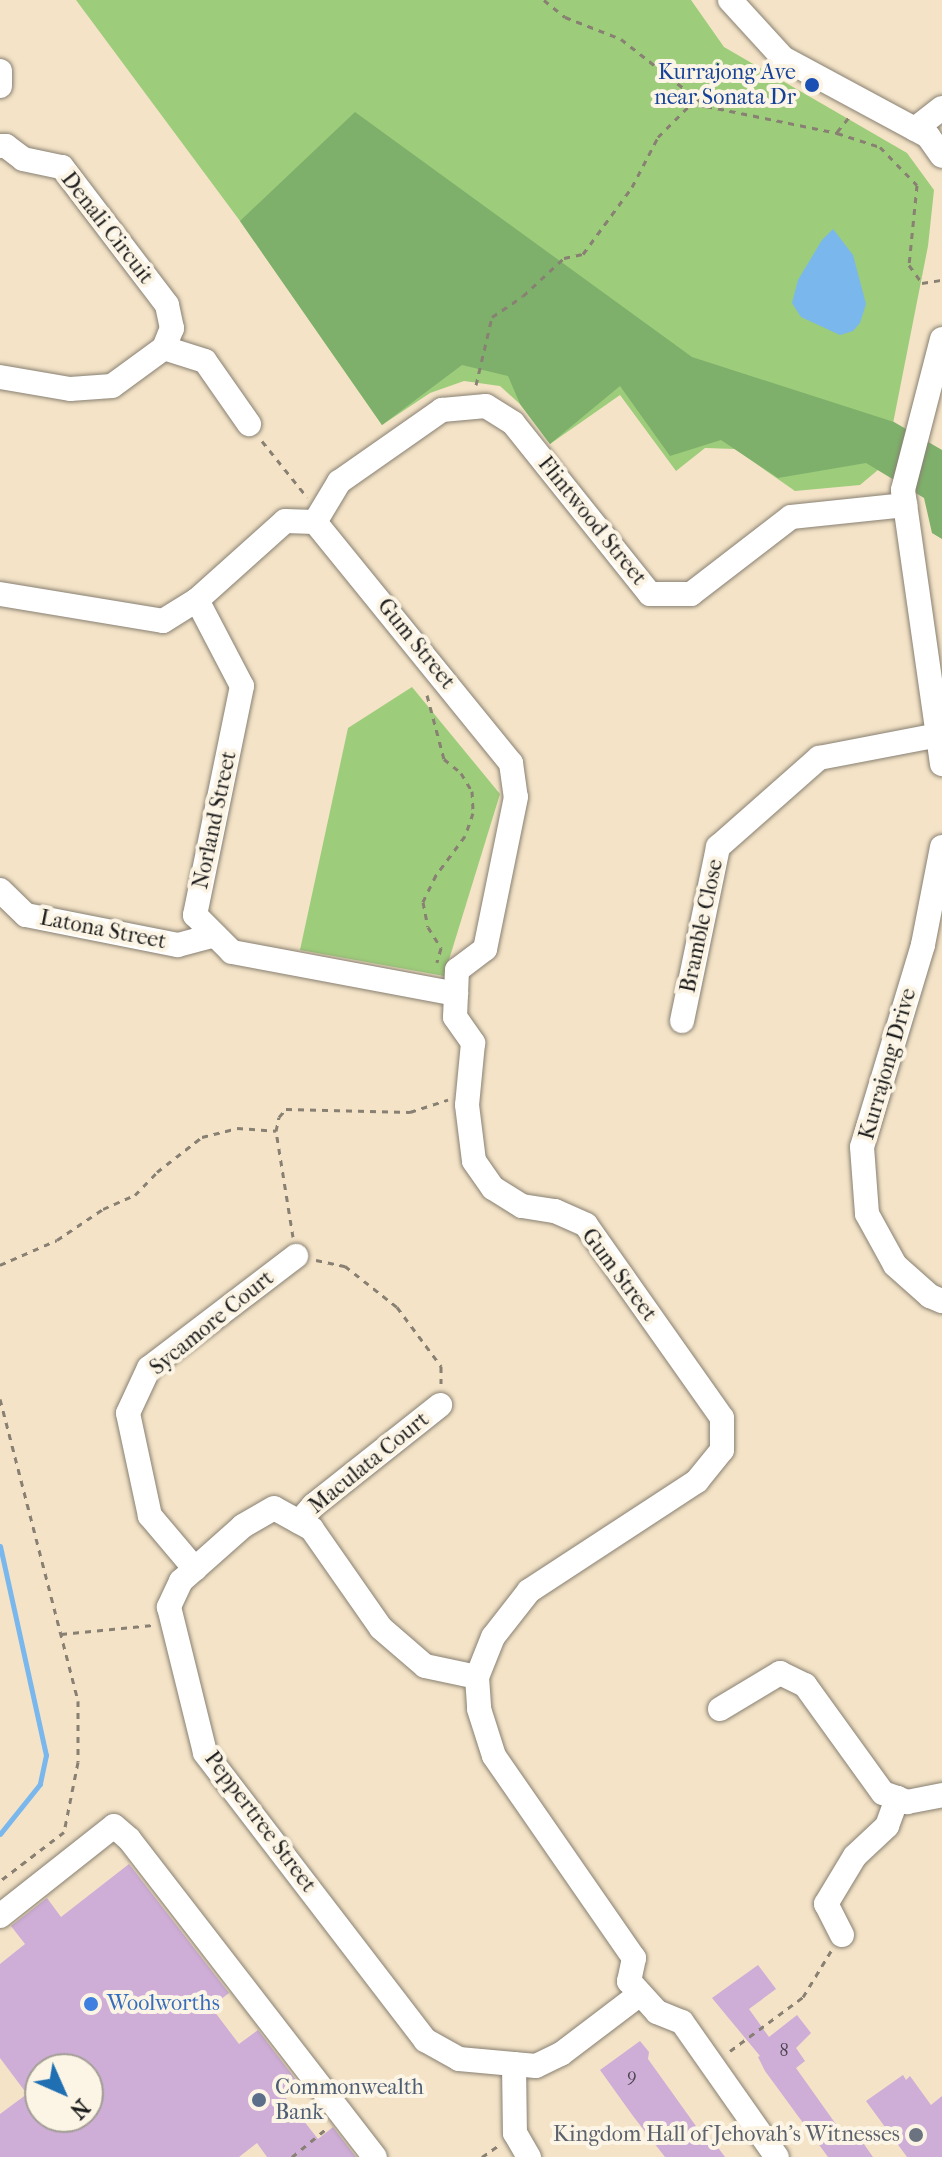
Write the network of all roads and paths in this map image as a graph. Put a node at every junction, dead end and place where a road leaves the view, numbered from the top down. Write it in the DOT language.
graph roads {
  1 [pos="544,0"];
  2 [pos="730,0"];
  3 [pos="0,71"];
  4 [pos="0,86"];
  5 [pos="706,106"];
  6 [pos="942,108"];
  7 [pos="915,129"];
  8 [pos="0,146"];
  9 [pos="942,156"];
  10 [pos="942,280"];
  11 [pos="942,339"];
  12 [pos="164,348"];
  13 [pos="0,377"];
  14 [pos="470,408"];
  15 [pos="249,424"];
  16 [pos="905,505"];
  17 [pos="318,516"];
  18 [pos="0,594"];
  19 [pos="197,600"];
  20 [pos="446,680"];
  21 [pos="938,735"];
  22 [pos="942,764"];
  23 [pos="942,847"];
  24 [pos="0,890"];
  25 [pos="936,903"];
  26 [pos="215,935"];
  27 [pos="429,989"];
  28 [pos="456,994"];
  29 [pos="682,1021"];
  30 [pos="467,1105"];
  31 [pos="276,1131"];
  32 [pos="296,1256"];
  33 [pos="0,1265"];
  34 [pos="942,1301"];
  35 [pos="0,1399"];
  36 [pos="440,1405"];
  37 [pos="299,1522"];
  38 [pos="195,1569"];
  39 [pos="173,1626"];
  40 [pos="61,1634"];
  41 [pos="477,1677"];
  42 [pos="720,1709"];
  43 [pos="942,1795"];
  44 [pos="890,1796"];
  45 [pos="0,1881"];
  46 [pos="0,1916"];
  47 [pos="842,1935"];
  48 [pos="640,1994"];
  49 [pos="514,2064"];
  50 [pos="712,2064"];
  51 [pos="375,2157"];
  52 [pos="529,2157"];
  53 [pos="777,2157"];
  1 -- 5 [label="path"];
  2 -- 7 [label="street"];
  3 -- 4 [label="street"];
  5 -- 10 [label="path"];
  5 -- 14 [label="path"];
  6 -- 7 [label="street"];
  7 -- 9 [label="street"];
  8 -- 12 [label="street, Denali Circuit"];
  11 -- 16 [label="street"];
  12 -- 13 [label="street"];
  12 -- 15 [label="street"];
  14 -- 16 [label="street, Flintwood Street"];
  14 -- 17 [label="street, Flintwood Street"];
  15 -- 17 [label="path"];
  16 -- 21 [label="street"];
  17 -- 19 [label="street"];
  17 -- 20 [label="street, Gum Street"];
  18 -- 19 [label="street"];
  19 -- 26 [label="street, Norland Street"];
  20 -- 27 [label="path"];
  20 -- 28 [label="street, Gum Street"];
  21 -- 22 [label="street"];
  21 -- 29 [label="street, Bramble Close"];
  23 -- 25 [label="street, Kurrajong Drive"];
  24 -- 26 [label="street, Latona Street"];
  25 -- 34 [label="street, Kurrajong Drive"];
  26 -- 27 [label="street, Norland Street"];
  27 -- 28 [label="street, Norland Street"];
  28 -- 30 [label="street, Gum Street"];
  30 -- 31 [label="path"];
  30 -- 41 [label="street, Gum Street"];
  31 -- 32 [label="path"];
  31 -- 33 [label="path"];
  32 -- 36 [label="path"];
  32 -- 38 [label="street, Sycamore Court"];
  35 -- 40 [label="path"];
  36 -- 37 [label="street, Maculata Court"];
  37 -- 38 [label="street, Peppertree Street"];
  37 -- 41 [label="street"];
  38 -- 39 [label="street, Peppertree Street"];
  39 -- 40 [label="path"];
  39 -- 49 [label="street, Peppertree Street"];
  40 -- 45 [label="path"];
  41 -- 48 [label="street, Gum Street"];
  42 -- 44 [label="street"];
  43 -- 44 [label="street"];
  44 -- 47 [label="street"];
  46 -- 51 [label="street"];
  47 -- 50 [label="path"];
  48 -- 49 [label="street, Peppertree Street"];
  48 -- 50 [label="street"];
  49 -- 52 [label="street"];
  50 -- 53 [label="street"];
}
